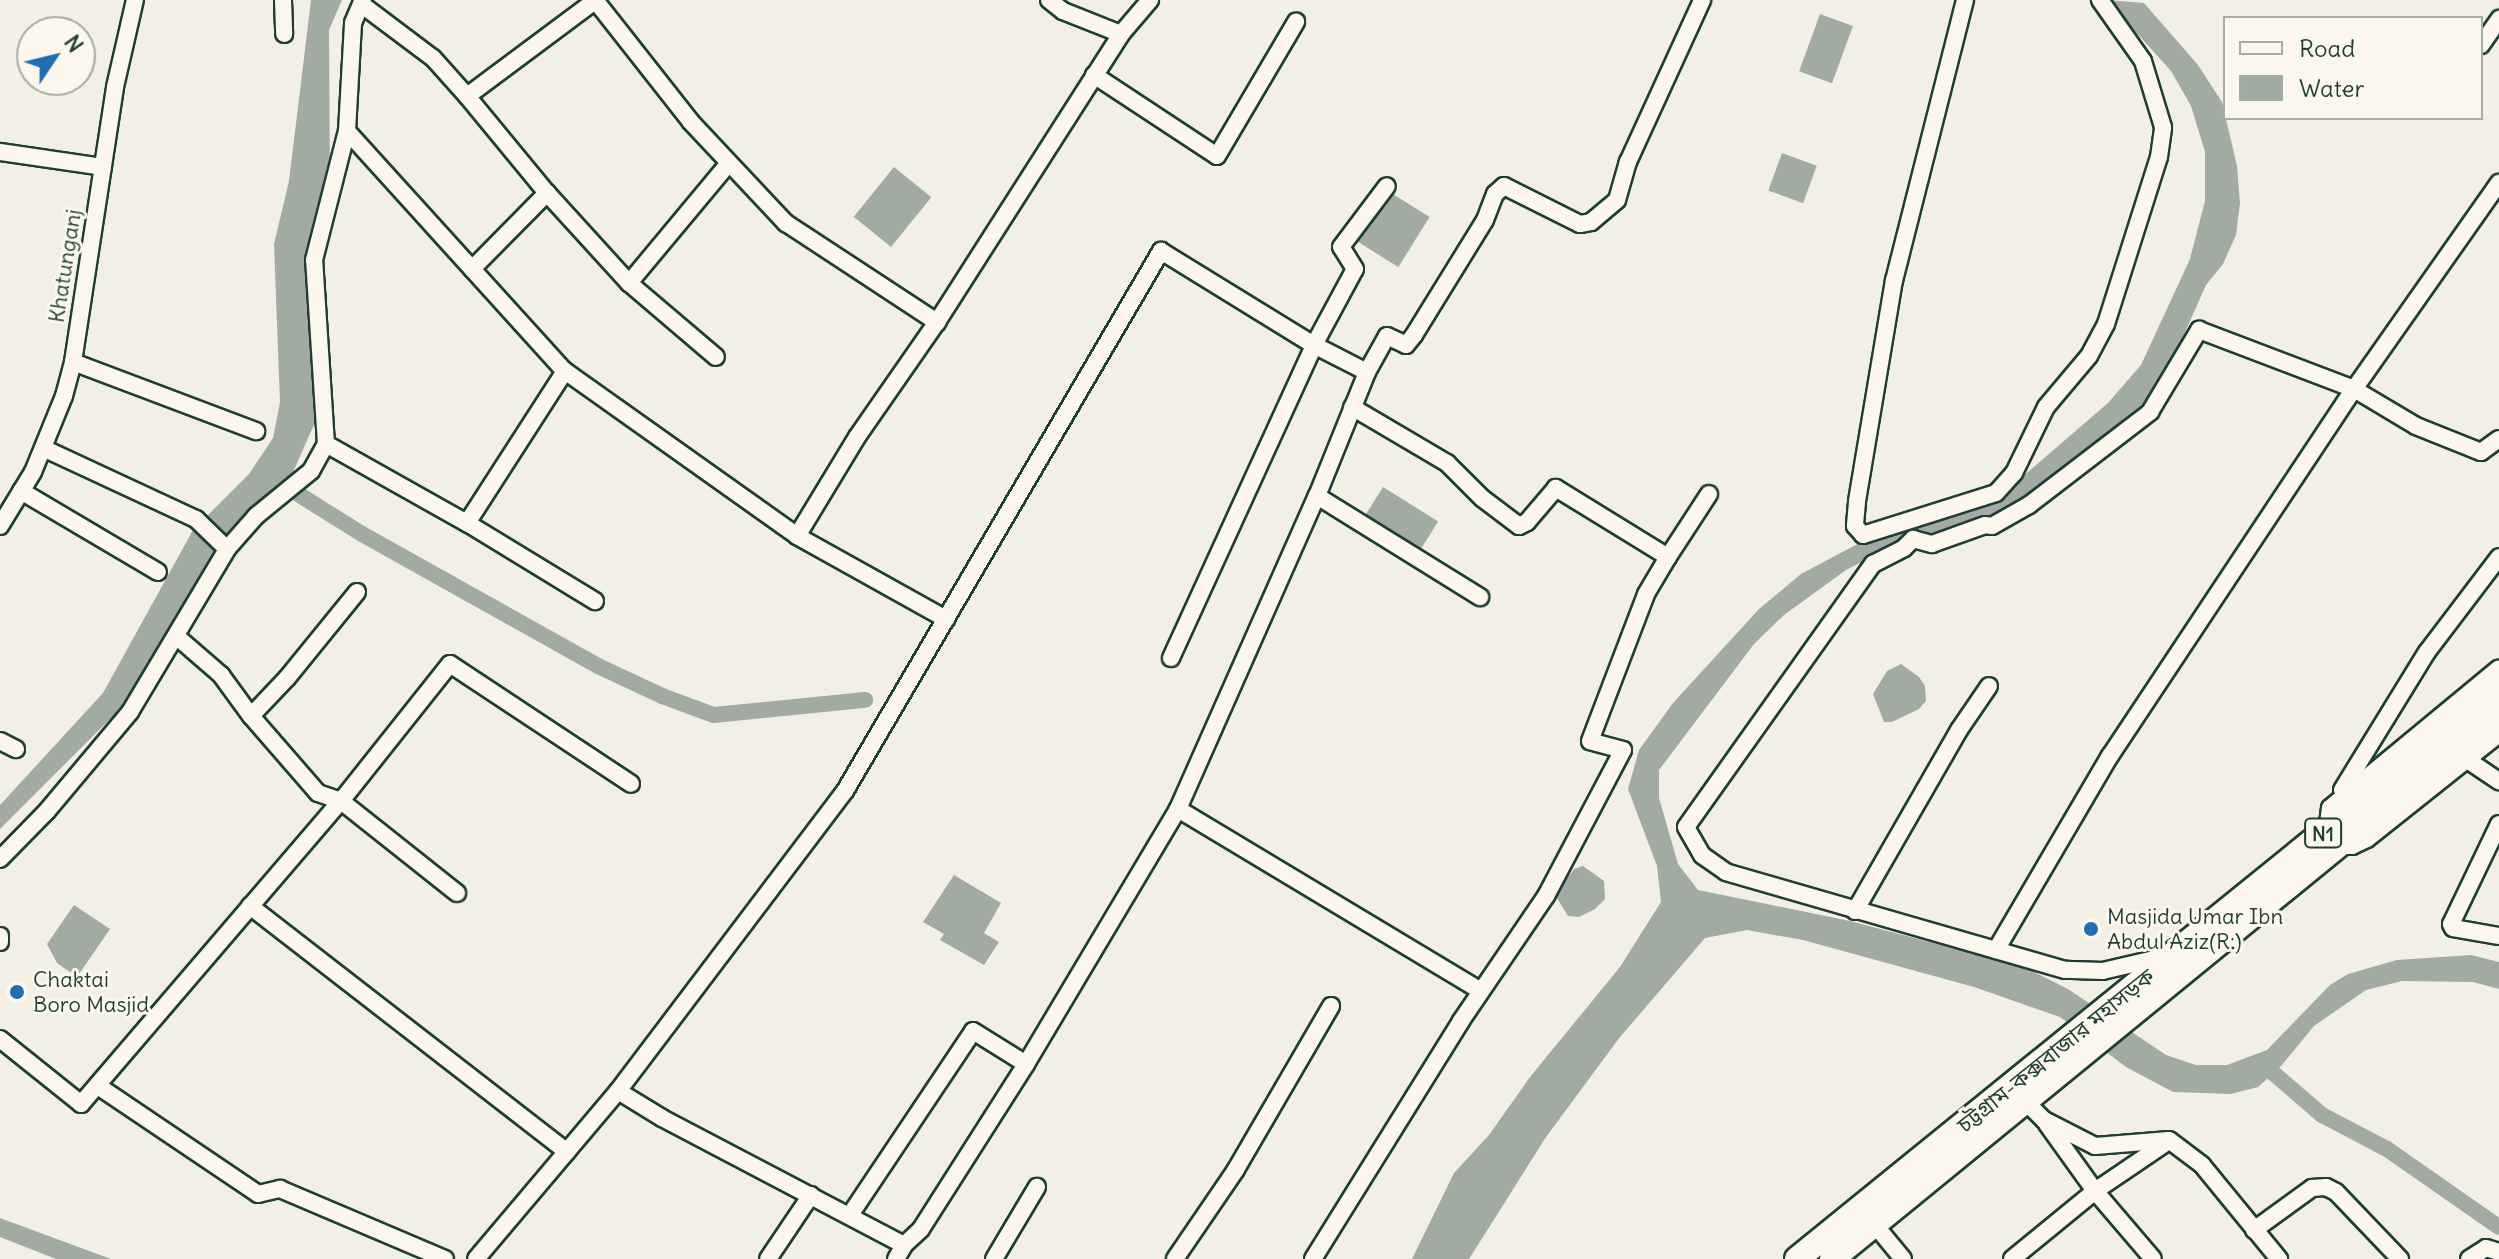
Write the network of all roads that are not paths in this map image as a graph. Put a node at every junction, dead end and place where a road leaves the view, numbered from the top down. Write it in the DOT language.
graph roads {
  1 [pos="135,0"];
  2 [pos="283,0"];
  3 [pos="595,0"];
  4 [pos="1049,0"];
  5 [pos="1150,0"];
  6 [pos="1702,0"];
  7 [pos="1965,0"];
  8 [pos="2100,0"];
  9 [pos="362,2"];
  10 [pos="2499,19"];
  11 [pos="1296,22"];
  12 [pos="284,34"];
  13 [pos="1121,34"];
  14 [pos="2483,42"];
  15 [pos="1094,75"];
  16 [pos="467,96"];
  17 [pos="347,131"];
  18 [pos="0,152"];
  19 [pos="729,163"];
  20 [pos="103,167"];
  21 [pos="2499,183"];
  22 [pos="1387,186"];
  23 [pos="547,193"];
  24 [pos="472,269"];
  25 [pos="629,283"];
  26 [pos="937,322"];
  27 [pos="1314,345"];
  28 [pos="716,357"];
  29 [pos="73,362"];
  30 [pos="565,371"];
  31 [pos="1367,372"];
  32 [pos="2354,389"];
  33 [pos="1352,407"];
  34 [pos="256,431"];
  35 [pos="326,444"];
  36 [pos="2495,446"];
  37 [pos="43,448"];
  38 [pos="21,491"];
  39 [pos="1709,494"];
  40 [pos="1317,496"];
  41 [pos="467,523"];
  42 [pos="0,526"];
  43 [pos="797,536"];
  44 [pos="227,549"];
  45 [pos="1668,557"];
  46 [pos="2499,557"];
  47 [pos="158,572"];
  48 [pos="357,592"];
  49 [pos="1480,597"];
  50 [pos="595,601"];
  51 [pos="946,619"];
  52 [pos="176,636"];
  53 [pos="1171,658"];
  54 [pos="2499,668"];
  55 [pos="1989,686"];
  56 [pos="2499,690"];
  57 [pos="2499,714"];
  58 [pos="251,716"];
  59 [pos="2499,734"];
  60 [pos="0,741"];
  61 [pos="16,749"];
  62 [pos="2466,759"];
  63 [pos="2499,781"];
  64 [pos="631,784"];
  65 [pos="341,801"];
  66 [pos="1178,809"];
  67 [pos="2499,824"];
  68 [pos="2331,828"];
  69 [pos="0,859"];
  70 [pos="457,893"];
  71 [pos="250,906"];
  72 [pos="1855,911"];
  73 [pos="2499,936"];
  74 [pos="1996,950"];
  75 [pos="2180,951"];
  76 [pos="2154,984"];
  77 [pos="1481,991"];
  78 [pos="1331,1006"];
  79 [pos="0,1039"];
  80 [pos="1026,1064"];
  81 [pos="2050,1067"];
  82 [pos="98,1086"];
  83 [pos="618,1091"];
  84 [pos="2025,1101"];
  85 [pos="2044,1120"];
  86 [pos="2169,1140"];
  87 [pos="567,1152"];
  88 [pos="1037,1187"];
  89 [pos="2095,1191"];
  90 [pos="811,1195"];
  91 [pos="850,1215"];
  92 [pos="1875,1225"];
  93 [pos="2254,1230"];
  94 [pos="900,1252"];
  95 [pos="2499,1252"];
  96 [pos="2022,1256"];
  97 [pos="445,1259"];
  98 [pos="476,1259"];
  99 [pos="768,1259"];
  100 [pos="994,1259"];
  101 [pos="1175,1259"];
  102 [pos="1313,1259"];
  103 [pos="1797,1259"];
  104 [pos="1832,1259"];
  105 [pos="1903,1259"];
  106 [pos="2153,1259"];
  107 [pos="2279,1259"];
  108 [pos="2400,1259"];
  109 [pos="2469,1259"];
  1 -- 20 [label="street, Khatunganj"];
  2 -- 12 [label="street"];
  3 -- 16 [label="street"];
  3 -- 19 [label="street"];
  4 -- 13 [label="street"];
  5 -- 13 [label="street"];
  6 -- 31 [label="street"];
  7 -- 8 [label="street"];
  9 -- 16 [label="street"];
  9 -- 17 [label="street"];
  10 -- 14 [label="street"];
  11 -- 15 [label="street"];
  13 -- 15 [label="street"];
  15 -- 26 [label="street"];
  16 -- 23 [label="street"];
  17 -- 24 [label="street"];
  17 -- 35 [label="street"];
  18 -- 20 [label="street"];
  19 -- 25 [label="street"];
  19 -- 26 [label="street"];
  20 -- 29 [label="street, Khatunganj"];
  21 -- 32 [label="street"];
  22 -- 27 [label="street"];
  23 -- 24 [label="street"];
  23 -- 25 [label="street"];
  24 -- 30 [label="street"];
  25 -- 28 [label="street"];
  26 -- 43 [label="street"];
  27 -- 31 [label="street"];
  27 -- 51 [label="street"];
  27 -- 53 [label="street"];
  29 -- 34 [label="street"];
  29 -- 37 [label="street, Khatunganj"];
  30 -- 41 [label="street"];
  30 -- 43 [label="street"];
  31 -- 33 [label="street"];
  32 -- 36 [label="street"];
  32 -- 72 [label="street"];
  32 -- 74 [label="street"];
  33 -- 40 [label="street"];
  33 -- 45 [label="street"];
  35 -- 41 [label="street"];
  35 -- 44 [label="street"];
  37 -- 38 [label="street, Khatunganj"];
  37 -- 44 [label="street"];
  38 -- 42 [label="street, Khatunganj"];
  38 -- 47 [label="street"];
  39 -- 45 [label="street"];
  40 -- 49 [label="street"];
  40 -- 66 [label="street"];
  41 -- 50 [label="street"];
  43 -- 51 [label="street"];
  44 -- 52 [label="street"];
  45 -- 77 [label="street"];
  46 -- 68 [label="street"];
  48 -- 58 [label="street"];
  51 -- 83 [label="street"];
  52 -- 58 [label="street"];
  52 -- 69 [label="street"];
  54 -- 68 [label="street"];
  55 -- 72 [label="street"];
  56 -- 68 [label="highway, চট্টগ্রাম-কক্সবাজার মহাসড়ক / N1"];
  57 -- 68 [label="highway, চট্টগ্রাম-কক্সবাজার মহাসড়ক / N1"];
  58 -- 65 [label="street"];
  59 -- 62 [label="street"];
  60 -- 61 [label="street"];
  62 -- 63 [label="street"];
  62 -- 68 [label="street"];
  64 -- 65 [label="street"];
  65 -- 70 [label="street"];
  65 -- 71 [label="street"];
  66 -- 77 [label="street"];
  66 -- 80 [label="street"];
  67 -- 73 [label="street"];
  68 -- 75 [label="highway, চট্টগ্রাম-কক্সবাজার মহাসড়ক / N1"];
  68 -- 76 [label="highway, চট্টগ্রাম-কক্সবাজার মহাসড়ক / N1"];
  71 -- 82 [label="street"];
  71 -- 87 [label="street"];
  72 -- 74 [label="street"];
  74 -- 75 [label="street"];
  75 -- 76 [label="highway, চট্টগ্রাম-কক্সবাজার মহাসড়ক / N1"];
  76 -- 81 [label="highway, চট্টগ্রাম-কক্সবাজার মহাসড়ক / N1"];
  77 -- 102 [label="street"];
  78 -- 101 [label="street"];
  79 -- 82 [label="street"];
  80 -- 91 [label="street"];
  80 -- 94 [label="street"];
  81 -- 84 [label="highway, চট্টগ্রাম-কক্সবাজার মহাসড়ক / N1"];
  81 -- 103 [label="highway, চট্টগ্রাম-কক্সবাজার মহাসড়ক / N1"];
  82 -- 97 [label="street"];
  83 -- 87 [label="street"];
  83 -- 90 [label="street"];
  84 -- 85 [label="street"];
  84 -- 92 [label="highway, চট্টগ্রাম-কক্সবাজার মহাসড়ক / N1"];
  85 -- 86 [label="street"];
  85 -- 89 [label="street"];
  86 -- 89 [label="street"];
  86 -- 93 [label="street"];
  87 -- 98 [label="street"];
  88 -- 100 [label="street"];
  89 -- 96 [label="street"];
  89 -- 106 [label="street"];
  90 -- 91 [label="street"];
  90 -- 99 [label="street"];
  91 -- 94 [label="street"];
  92 -- 104 [label="highway, চট্টগ্রাম-কক্সবাজার মহাসড়ক / N1"];
  92 -- 105 [label="street"];
  93 -- 107 [label="street"];
  93 -- 108 [label="street"];
  95 -- 109 [label="street"];
}
